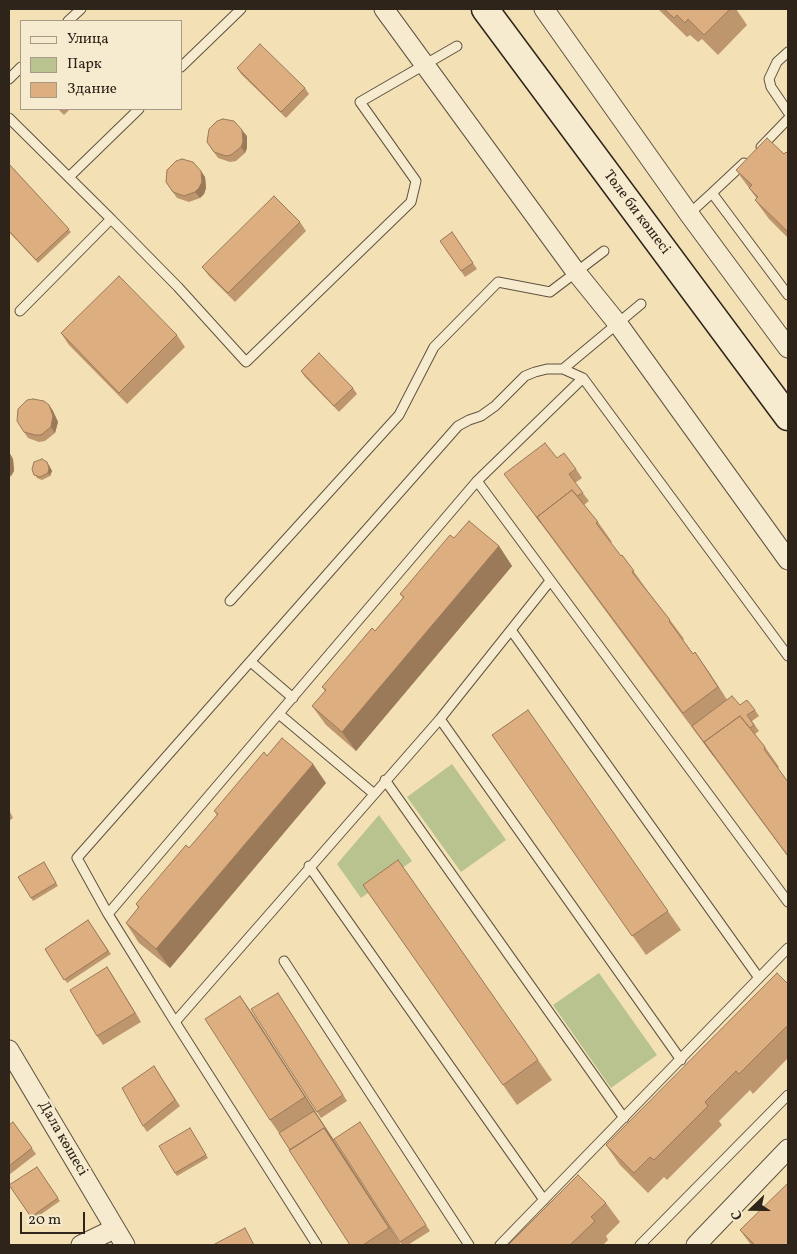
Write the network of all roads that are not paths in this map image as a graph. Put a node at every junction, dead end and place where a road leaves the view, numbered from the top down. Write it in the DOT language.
graph roads {
  1 [pos="81,9"];
  2 [pos="241,9"];
  3 [pos="384,9"];
  4 [pos="485,9"];
  5 [pos="544,9"];
  6 [pos="69,20"];
  7 [pos="457,46"];
  8 [pos="788,52"];
  9 [pos="182,66"];
  10 [pos="424,66"];
  11 [pos="20,68"];
  12 [pos="9,79"];
  13 [pos="138,110"];
  14 [pos="788,112"];
  15 [pos="9,118"];
  16 [pos="788,119"];
  17 [pos="69,177"];
  18 [pos="712,193"];
  19 [pos="689,214"];
  20 [pos="112,219"];
  21 [pos="604,251"];
  22 [pos="576,272"];
  23 [pos="788,296"];
  24 [pos="641,304"];
  25 [pos="20,311"];
  26 [pos="618,324"];
  27 [pos="788,348"];
  28 [pos="563,369"];
  29 [pos="583,378"];
  30 [pos="788,417"];
  31 [pos="477,481"];
  32 [pos="788,560"];
  33 [pos="550,581"];
  34 [pos="230,601"];
  35 [pos="511,630"];
  36 [pos="788,656"];
  37 [pos="251,662"];
  38 [pos="293,698"];
  39 [pos="280,714"];
  40 [pos="440,718"];
  41 [pos="385,780"];
  42 [pos="373,793"];
  43 [pos="309,866"];
  44 [pos="788,902"];
  45 [pos="108,914"];
  46 [pos="788,948"];
  47 [pos="284,961"];
  48 [pos="759,978"];
  49 [pos="175,1022"];
  50 [pos="9,1050"];
  51 [pos="681,1060"];
  52 [pos="788,1095"];
  53 [pos="624,1118"];
  54 [pos="788,1149"];
  55 [pos="544,1200"];
  56 [pos="114,1229"];
  57 [pos="81,1245"];
  58 [pos="125,1245"];
  59 [pos="317,1245"];
  60 [pos="469,1245"];
  61 [pos="500,1245"];
  62 [pos="640,1245"];
  63 [pos="696,1245"];
  1 -- 6 [label="lane"];
  2 -- 9 [label="lane"];
  3 -- 10 [label="street"];
  4 -- 30 [label="main road, Төле би көшесі"];
  5 -- 19 [label="street"];
  7 -- 10 [label="lane"];
  8 -- 14 [label="lane"];
  10 -- 20 [label="lane"];
  10 -- 22 [label="street"];
  11 -- 12 [label="lane"];
  13 -- 17 [label="lane"];
  15 -- 17 [label="lane"];
  16 -- 18 [label="lane"];
  17 -- 20 [label="lane"];
  18 -- 19 [label="lane"];
  18 -- 23 [label="lane"];
  19 -- 27 [label="street"];
  20 -- 25 [label="lane"];
  21 -- 22 [label="lane"];
  22 -- 26 [label="street"];
  22 -- 34 [label="lane"];
  24 -- 26 [label="lane"];
  26 -- 28 [label="lane"];
  26 -- 32 [label="street"];
  28 -- 29 [label="lane"];
  28 -- 37 [label="lane"];
  29 -- 31 [label="lane"];
  29 -- 36 [label="lane"];
  31 -- 33 [label="lane"];
  31 -- 38 [label="lane"];
  33 -- 35 [label="lane"];
  33 -- 44 [label="lane"];
  35 -- 40 [label="lane"];
  35 -- 48 [label="lane"];
  37 -- 38 [label="lane"];
  37 -- 45 [label="lane"];
  38 -- 39 [label="lane"];
  39 -- 42 [label="lane"];
  39 -- 45 [label="lane"];
  40 -- 41 [label="lane"];
  40 -- 51 [label="lane"];
  41 -- 42 [label="lane"];
  41 -- 53 [label="lane"];
  42 -- 43 [label="lane"];
  43 -- 49 [label="lane"];
  43 -- 55 [label="lane"];
  45 -- 49 [label="lane"];
  46 -- 48 [label="lane"];
  47 -- 60 [label="lane"];
  48 -- 51 [label="lane"];
  49 -- 59 [label="lane"];
  50 -- 56 [label="street, Дала көшесі"];
  51 -- 53 [label="lane"];
  52 -- 62 [label="lane"];
  53 -- 55 [label="lane"];
  54 -- 63 [label="street"];
  55 -- 61 [label="lane"];
  56 -- 57 [label="street"];
  56 -- 58 [label="street, Дала көшесі"];
}
